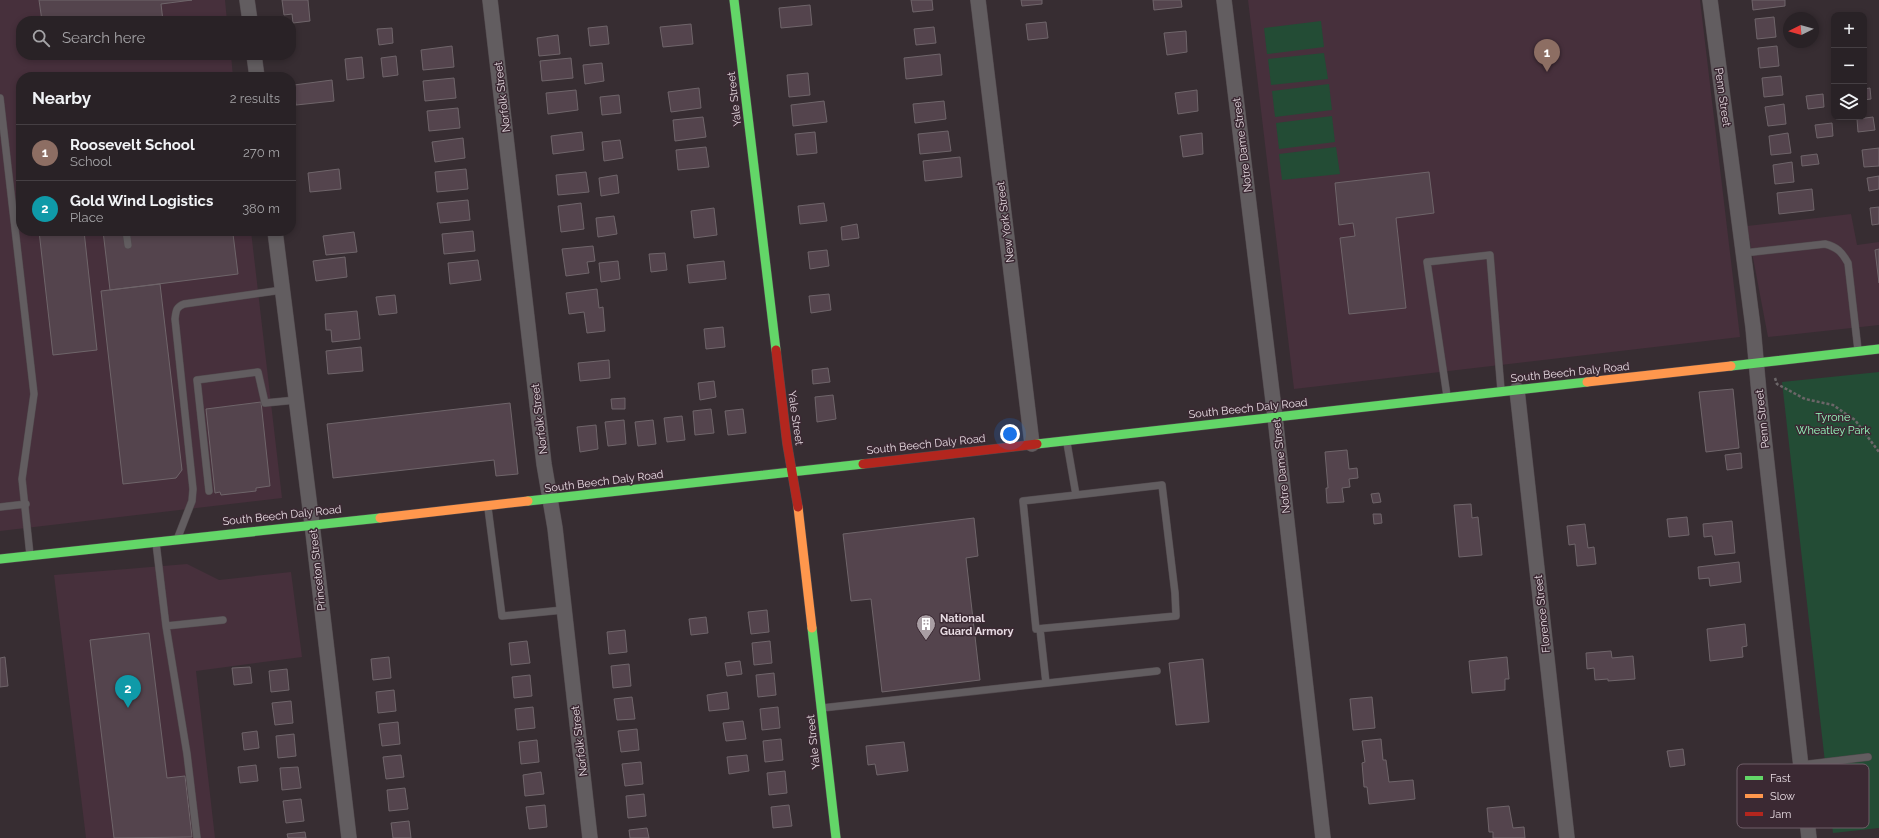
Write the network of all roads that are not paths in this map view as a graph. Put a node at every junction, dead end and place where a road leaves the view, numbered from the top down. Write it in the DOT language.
graph roads {
  1 [pos="247,0"];
  2 [pos="490,0"];
  3 [pos="734,0"];
  4 [pos="978,0"];
  5 [pos="1224,0"];
  6 [pos="1710,0"];
  7 [pos="249,16"];
  8 [pos="254,60"];
  9 [pos="256,72"];
  10 [pos="0,98"];
  11 [pos="127,236"];
  12 [pos="276,236"];
  13 [pos="128,245"];
  14 [pos="1744,253"];
  15 [pos="282,290"];
  16 [pos="1879,349"];
  17 [pos="1858,352"];
  18 [pos="1756,363"];
  19 [pos="1517,390"];
  20 [pos="1502,392"];
  21 [pos="1447,398"];
  22 [pos="296,400"];
  23 [pos="1275,417"];
  24 [pos="1066,441"];
  25 [pos="1032,444"];
  26 [pos="792,471"];
  27 [pos="209,491"];
  28 [pos="1076,495"];
  29 [pos="550,499"];
  30 [pos="26,504"];
  31 [pos="487,506"];
  32 [pos="0,507"];
  33 [pos="312,524"];
  34 [pos="178,539"];
  35 [pos="155,541"];
  36 [pos="30,555"];
  37 [pos="0,558"];
  38 [pos="563,610"];
  39 [pos="223,620"];
  40 [pos="166,626"];
  41 [pos="1040,629"];
  42 [pos="1157,671"];
  43 [pos="1046,683"];
  44 [pos="822,708"];
  45 [pos="1868,757"];
  46 [pos="1801,764"];
  47 [pos="1816,764"];
  48 [pos="1808,828"];
  49 [pos="197,838"];
  50 [pos="349,838"];
  51 [pos="590,838"];
  52 [pos="836,838"];
  53 [pos="1322,838"];
  54 [pos="1567,838"];
  55 [pos="1809,838"];
  1 -- 7 [label="street"];
  2 -- 29 [label="street, Norfolk Street"];
  3 -- 26 [label="main road, Yale Street"];
  4 -- 25 [label="street, New York Street"];
  5 -- 23 [label="street, Notre Dame Street"];
  6 -- 14 [label="street, Penn Street"];
  8 -- 9 [label="street"];
  10 -- 30 [label="lane"];
  11 -- 13 [label="lane"];
  12 -- 15 [label="street, Princeton Street"];
  14 -- 17 [label="lane"];
  14 -- 18 [label="street, Penn Street"];
  15 -- 22 [label="street, Princeton Street"];
  15 -- 34 [label="lane"];
  16 -- 17 [label="main road, South Beech Daly Road"];
  17 -- 18 [label="main road, South Beech Daly Road"];
  18 -- 19 [label="main road, South Beech Daly Road"];
  18 -- 46 [label="street, Penn Street"];
  19 -- 20 [label="main road, South Beech Daly Road"];
  19 -- 54 [label="street, Florence Street"];
  20 -- 21 [label="main road, South Beech Daly Road"];
  20 -- 21 [label="lane"];
  21 -- 23 [label="main road, South Beech Daly Road"];
  22 -- 27 [label="lane"];
  22 -- 33 [label="street, Princeton Street"];
  23 -- 24 [label="main road, South Beech Daly Road"];
  23 -- 53 [label="street, Notre Dame Street"];
  24 -- 25 [label="main road, South Beech Daly Road"];
  24 -- 28 [label="lane"];
  25 -- 26 [label="main road, South Beech Daly Road"];
  26 -- 29 [label="main road, South Beech Daly Road"];
  26 -- 44 [label="main road, Yale Street"];
  28 -- 41 [label="lane"];
  28 -- 41 [label="lane"];
  29 -- 31 [label="main road, South Beech Daly Road"];
  29 -- 38 [label="street, Norfolk Street"];
  30 -- 32 [label="lane"];
  30 -- 36 [label="lane"];
  31 -- 33 [label="main road, South Beech Daly Road"];
  31 -- 38 [label="lane"];
  33 -- 34 [label="main road, South Beech Daly Road"];
  33 -- 50 [label="street, Princeton Street"];
  34 -- 35 [label="main road, South Beech Daly Road"];
  35 -- 36 [label="main road, South Beech Daly Road"];
  35 -- 40 [label="lane"];
  36 -- 37 [label="main road, South Beech Daly Road"];
  38 -- 51 [label="street, Norfolk Street"];
  39 -- 40 [label="lane"];
  40 -- 49 [label="lane"];
  41 -- 43 [label="lane"];
  42 -- 43 [label="lane"];
  43 -- 44 [label="lane"];
  44 -- 52 [label="main road, Yale Street"];
  45 -- 47 [label="lane"];
  48 -- 55 [label="street, Penn Street"];
}
